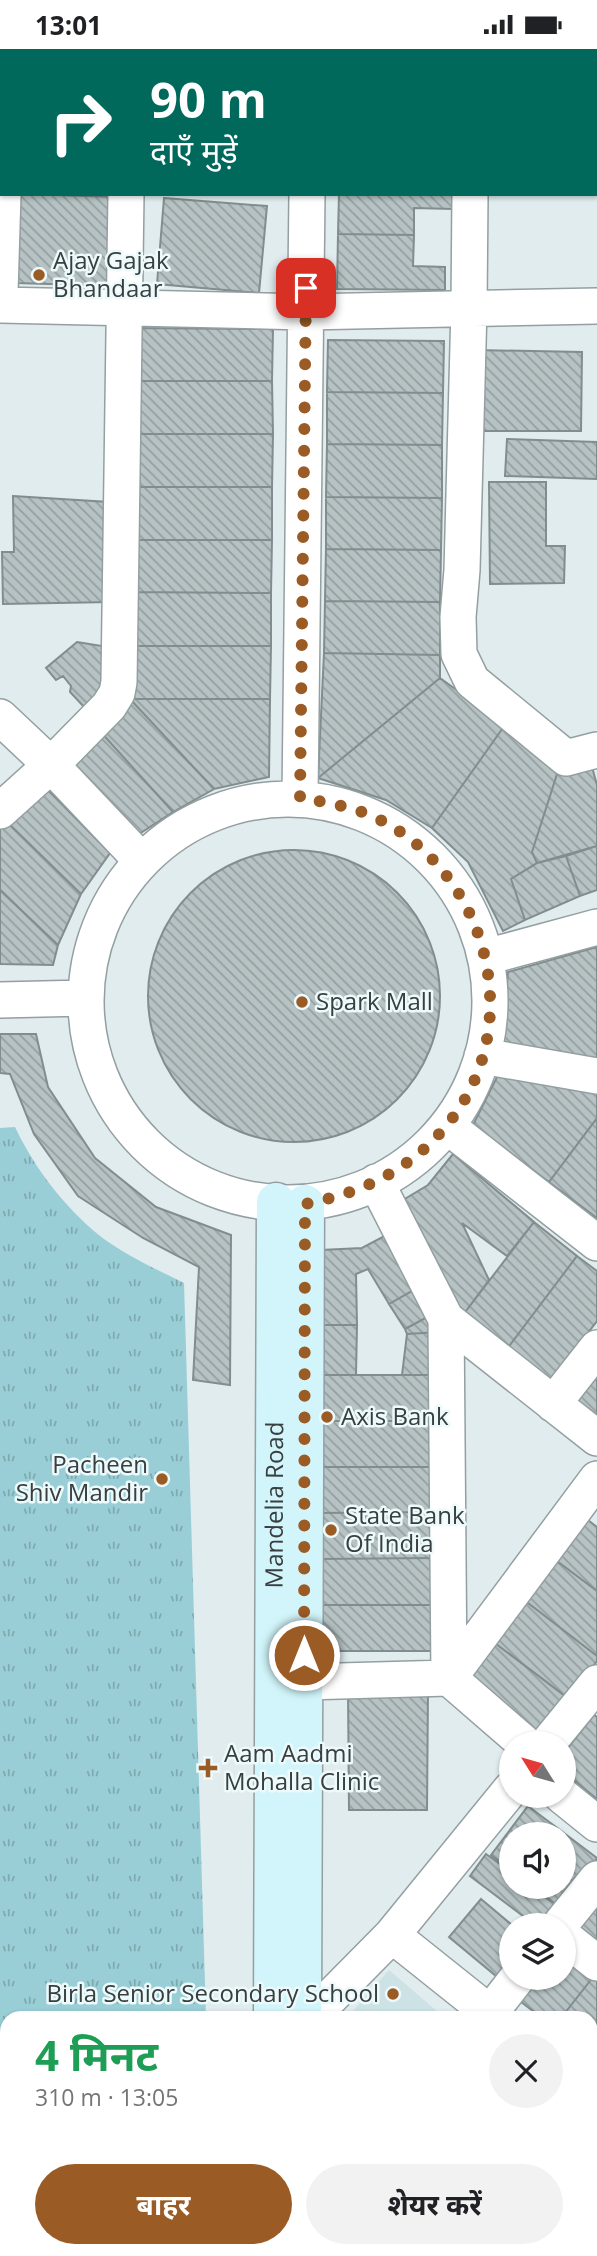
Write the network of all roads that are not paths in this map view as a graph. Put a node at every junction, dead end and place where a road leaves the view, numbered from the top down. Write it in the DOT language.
graph roads {
  1 [pos="3,196"];
  2 [pos="126,196"];
  3 [pos="307,196"];
  4 [pos="470,196"];
  5 [pos="0,293"];
  6 [pos="0,305"];
  7 [pos="125,306"];
  8 [pos="597,306"];
  9 [pos="469,307"];
  10 [pos="306,312"];
  11 [pos="0,717"];
  12 [pos="597,750"];
  13 [pos="51,765"];
  14 [pos="300,798"];
  15 [pos="0,811"];
  16 [pos="142,862"];
  17 [pos="597,927"];
  18 [pos="486,957"];
  19 [pos="85,997"];
  20 [pos="0,1000"];
  21 [pos="482,1056"];
  22 [pos="597,1076"];
  23 [pos="447,1126"];
  24 [pos="376,1182"];
  25 [pos="290,1203"];
  26 [pos="597,1243"];
  27 [pos="446,1319"];
  28 [pos="597,1349"];
  29 [pos="553,1404"];
  30 [pos="597,1439"];
  31 [pos="597,1479"];
  32 [pos="449,1678"];
  33 [pos="304,1682"];
  34 [pos="597,1683"];
  35 [pos="510,1731"];
  36 [pos="558,1731"];
  37 [pos="499,1804"];
  38 [pos="576,1807"];
  39 [pos="597,1824"];
  40 [pos="597,1879"];
  41 [pos="570,1913"];
  42 [pos="392,1935"];
  43 [pos="576,1946"];
  44 [pos="597,1963"];
  45 [pos="509,1990"];
  46 [pos="273,2011"];
  47 [pos="302,2011"];
  48 [pos="317,2011"];
  49 [pos="488,2011"];
  50 [pos="496,2011"];
  1 -- 5 [label="street"];
  2 -- 7 [label="street"];
  3 -- 10 [label="street"];
  4 -- 9 [label="street"];
  6 -- 7 [label="street"];
  7 -- 10 [label="street"];
  7 -- 13 [label="street"];
  8 -- 9 [label="street"];
  9 -- 10 [label="street"];
  9 -- 12 [label="street"];
  10 -- 14 [label="street"];
  11 -- 13 [label="street"];
  13 -- 15 [label="street"];
  13 -- 16 [label="street"];
  14 -- 16 [label="street"];
  14 -- 18 [label="street"];
  16 -- 19 [label="street"];
  17 -- 18 [label="street"];
  18 -- 21 [label="street"];
  19 -- 20 [label="street"];
  19 -- 25 [label="street"];
  21 -- 22 [label="street"];
  21 -- 23 [label="street"];
  23 -- 24 [label="street"];
  23 -- 26 [label="street"];
  24 -- 25 [label="street"];
  24 -- 27 [label="street"];
  25 -- 33 [label="street, Mandelia Road"];
  25 -- 46 [label="street, Mandelia Road"];
  27 -- 29 [label="street"];
  27 -- 32 [label="street"];
  28 -- 29 [label="street"];
  29 -- 30 [label="street"];
  31 -- 32 [label="street"];
  32 -- 33 [label="street"];
  32 -- 35 [label="street"];
  33 -- 47 [label="street, Mandelia Road"];
  34 -- 36 [label="street"];
  37 -- 42 [label="street"];
  38 -- 39 [label="street"];
  40 -- 41 [label="street"];
  42 -- 48 [label="street"];
  42 -- 49 [label="street"];
  43 -- 44 [label="street"];
  45 -- 50 [label="street"];
}
